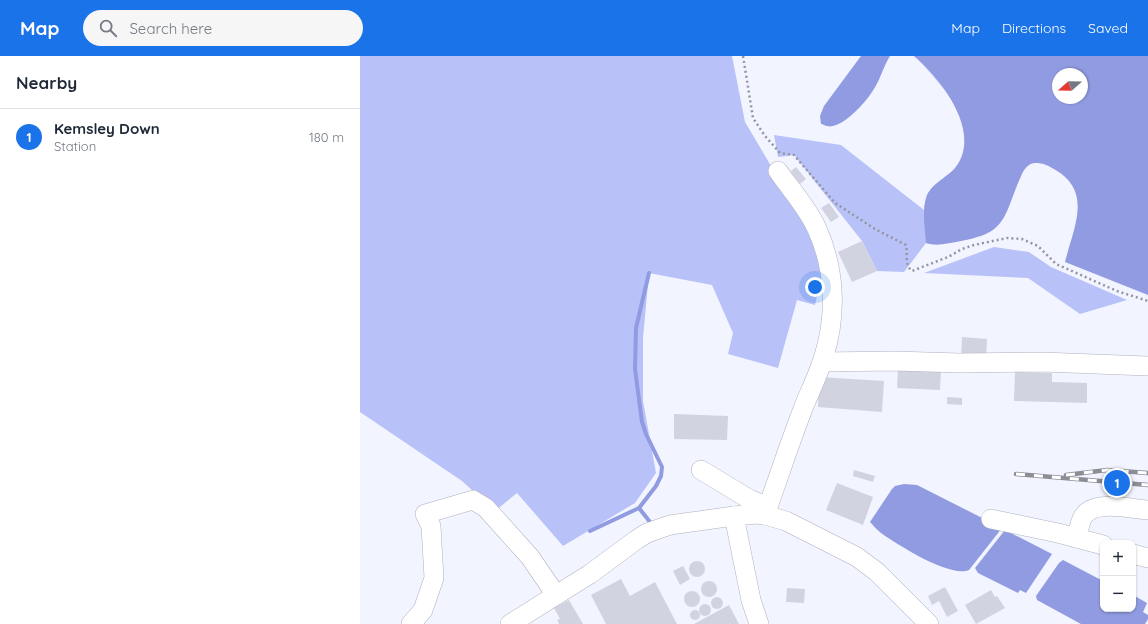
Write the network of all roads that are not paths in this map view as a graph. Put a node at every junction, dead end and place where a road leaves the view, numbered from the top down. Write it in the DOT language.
graph roads {
  1 [pos="778,170"];
  2 [pos="822,362"];
  3 [pos="1148,366"];
  4 [pos="701,470"];
  5 [pos="1148,510"];
  6 [pos="767,511"];
  7 [pos="734,516"];
  8 [pos="990,519"];
  9 [pos="1077,538"];
  10 [pos="1100,544"];
  11 [pos="1136,555"];
  12 [pos="1148,558"];
  13 [pos="556,595"];
  14 [pos="518,622"];
  15 [pos="922,622"];
  16 [pos="411,624"];
  17 [pos="760,624"];
  1 -- 2 [label="lane"];
  2 -- 3 [label="lane"];
  2 -- 6 [label="lane"];
  4 -- 6 [label="lane"];
  5 -- 9 [label="lane"];
  6 -- 7 [label="lane"];
  6 -- 15 [label="lane"];
  7 -- 13 [label="lane"];
  7 -- 17 [label="lane"];
  8 -- 9 [label="lane"];
  9 -- 10 [label="lane"];
  11 -- 12 [label="lane"];
  13 -- 14 [label="lane"];
  13 -- 16 [label="lane"];
}
